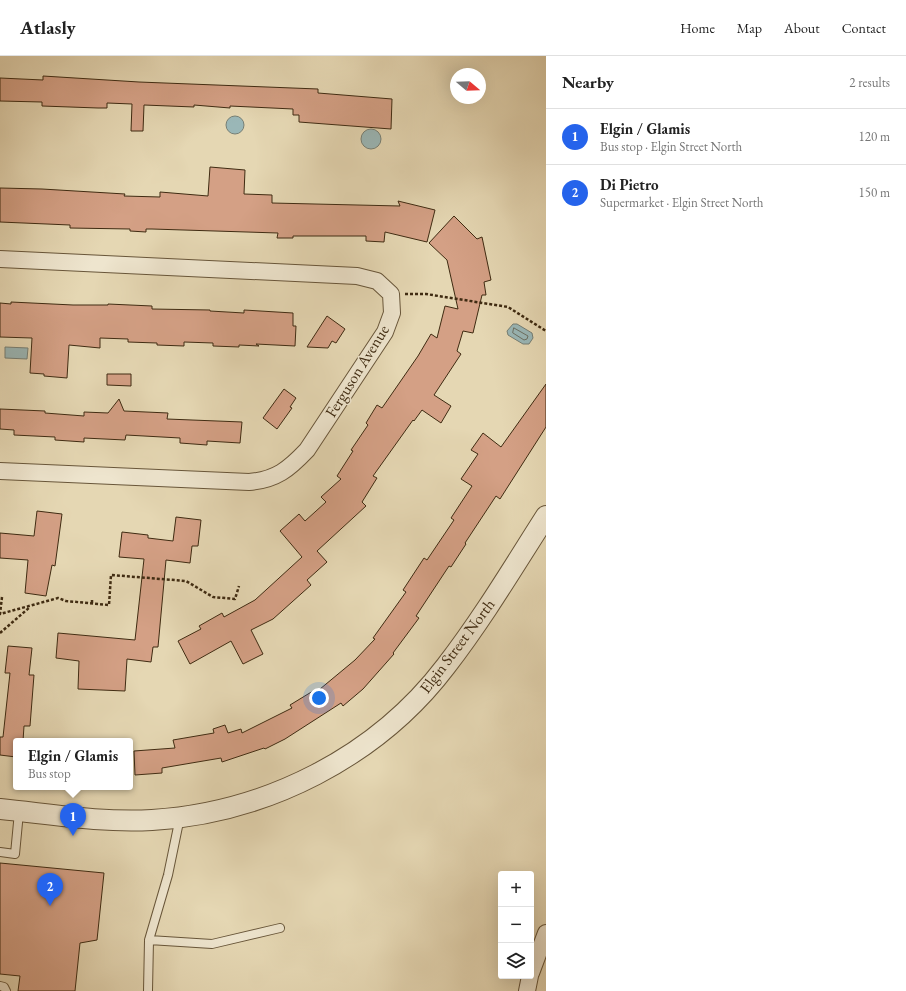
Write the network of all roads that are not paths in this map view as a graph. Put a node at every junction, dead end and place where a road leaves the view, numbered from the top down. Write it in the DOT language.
graph roads {
  1 [pos="0,259"];
  2 [pos="0,471"];
  3 [pos="546,516"];
  4 [pos="10,810"];
  5 [pos="180,817"];
  6 [pos="0,852"];
  7 [pos="280,928"];
  8 [pos="546,933"];
  9 [pos="150,940"];
  10 [pos="534,965"];
  11 [pos="529,979"];
  12 [pos="148,991"];
  13 [pos="527,991"];
  1 -- 2 [label="street, Ferguson Avenue"];
  3 -- 5 [label="street, Elgin Street North"];
  4 -- 5 [label="street, Elgin Street North"];
  4 -- 6 [label="lane"];
  5 -- 9 [label="lane"];
  7 -- 9 [label="lane"];
  8 -- 10 [label="street"];
  9 -- 12 [label="lane"];
  11 -- 13 [label="street"];
}
